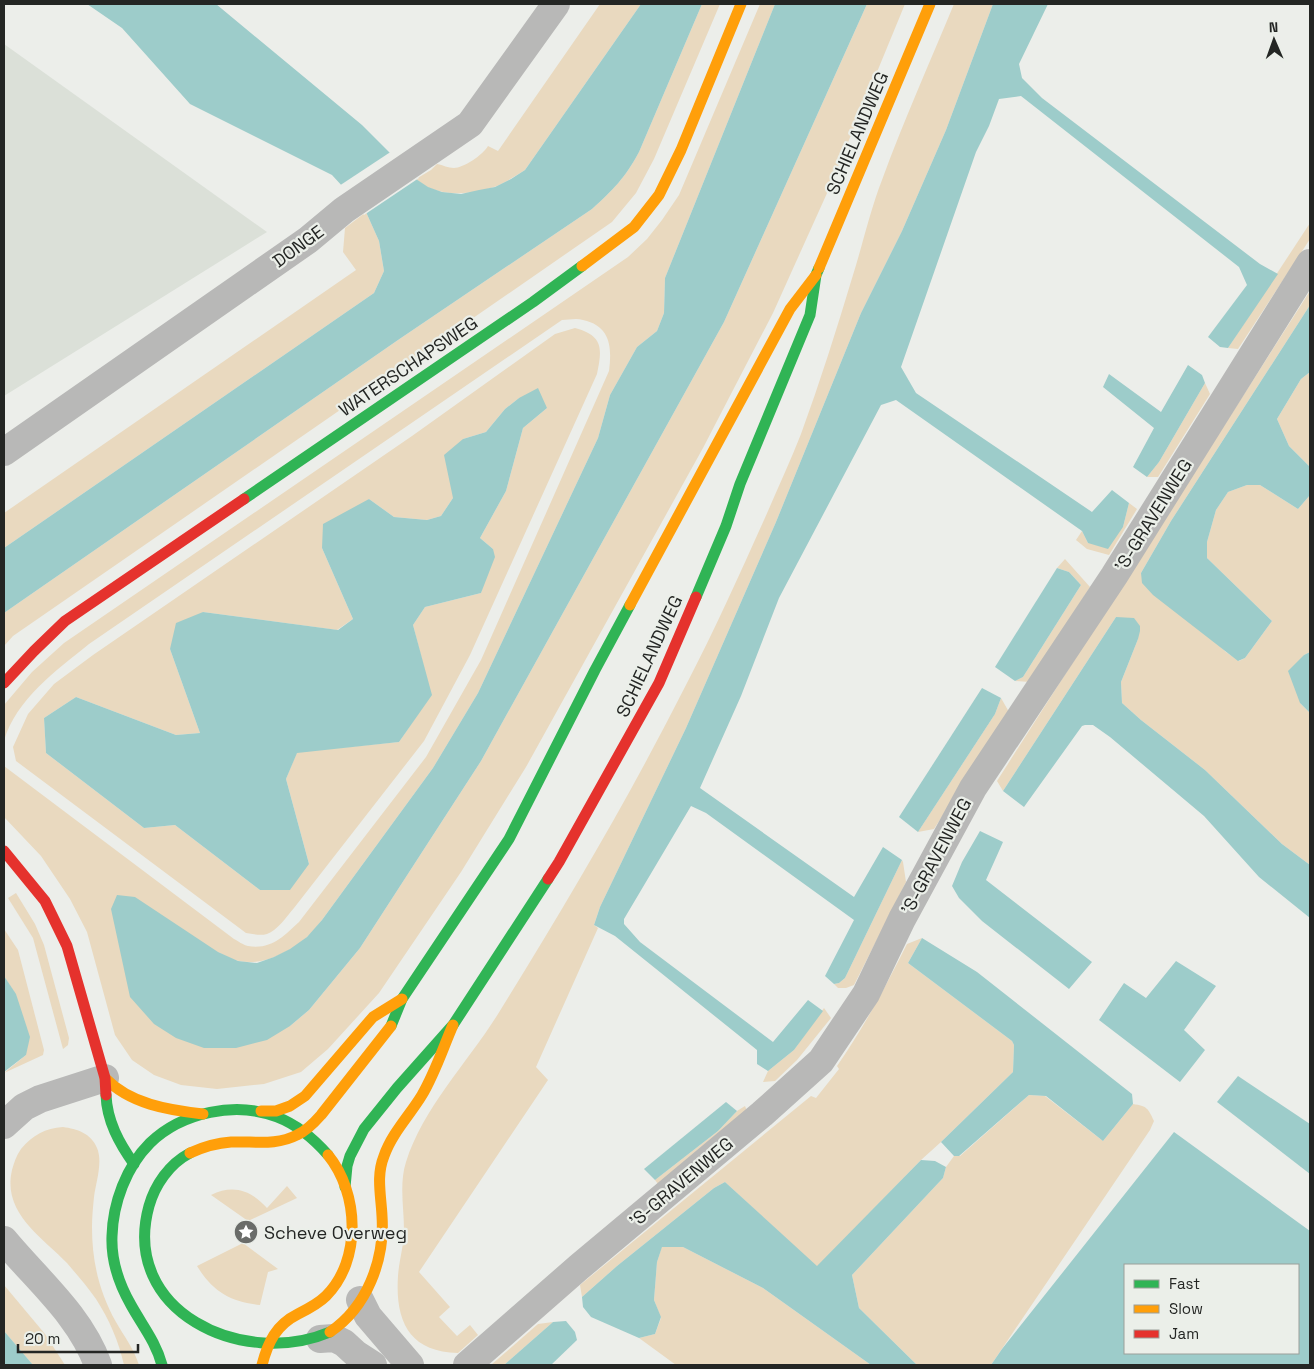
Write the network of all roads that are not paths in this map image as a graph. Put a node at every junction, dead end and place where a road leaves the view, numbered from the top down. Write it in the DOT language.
graph roads {
  1 [pos="556,4"];
  2 [pos="741,4"];
  3 [pos="930,4"];
  4 [pos="1310,263"];
  5 [pos="816,275"];
  6 [pos="4,452"];
  7 [pos="4,683"];
  8 [pos="4,851"];
  9 [pos="402,999"];
  10 [pos="453,1025"];
  11 [pos="105,1078"];
  12 [pos="261,1111"];
  13 [pos="203,1114"];
  14 [pos="4,1125"];
  15 [pos="304,1131"];
  16 [pos="134,1164"];
  17 [pos="345,1186"];
  18 [pos="146,1214"];
  19 [pos="4,1240"];
  20 [pos="349,1255"];
  21 [pos="356,1288"];
  22 [pos="310,1345"];
  23 [pos="228,1348"];
  24 [pos="253,1352"];
  25 [pos="265,1353"];
  26 [pos="98,1365"];
  27 [pos="162,1365"];
  28 [pos="262,1365"];
  29 [pos="373,1365"];
  30 [pos="410,1365"];
  31 [pos="467,1365"];
  1 -- 6 [label="street, DONGE"];
  2 -- 7 [label="main road, WATERSCHAPSWEG"];
  3 -- 5 [label="main road, SCHIELANDWEG"];
  4 -- 31 [label="street, 'S-GRAVENWEG"];
  5 -- 9 [label="main road, SCHIELANDWEG"];
  5 -- 10 [label="main road, SCHIELANDWEG"];
  8 -- 11 [label="main road"];
  9 -- 12 [label="main road, SCHIELANDWEG"];
  9 -- 15 [label="main road, SCHIELANDWEG"];
  10 -- 17 [label="main road, SCHIELANDWEG"];
  10 -- 21 [label="main road, SCHIELANDWEG"];
  11 -- 13 [label="main road"];
  11 -- 14 [label="street"];
  11 -- 16 [label="main road"];
  12 -- 13 [label="main road"];
  12 -- 15 [label="main road"];
  13 -- 16 [label="main road"];
  15 -- 17 [label="main road"];
  15 -- 18 [label="main road"];
  16 -- 18 [label="main road"];
  16 -- 27 [label="main road"];
  17 -- 20 [label="main road"];
  18 -- 23 [label="main road"];
  19 -- 26 [label="street"];
  20 -- 21 [label="main road"];
  20 -- 25 [label="main road"];
  21 -- 22 [label="main road, SCHIELANDWEG"];
  21 -- 30 [label="street"];
  22 -- 25 [label="main road, SCHIELANDWEG"];
  22 -- 29 [label="street"];
  24 -- 25 [label="main road, SCHIELANDWEG"];
  25 -- 28 [label="main road"];
}
